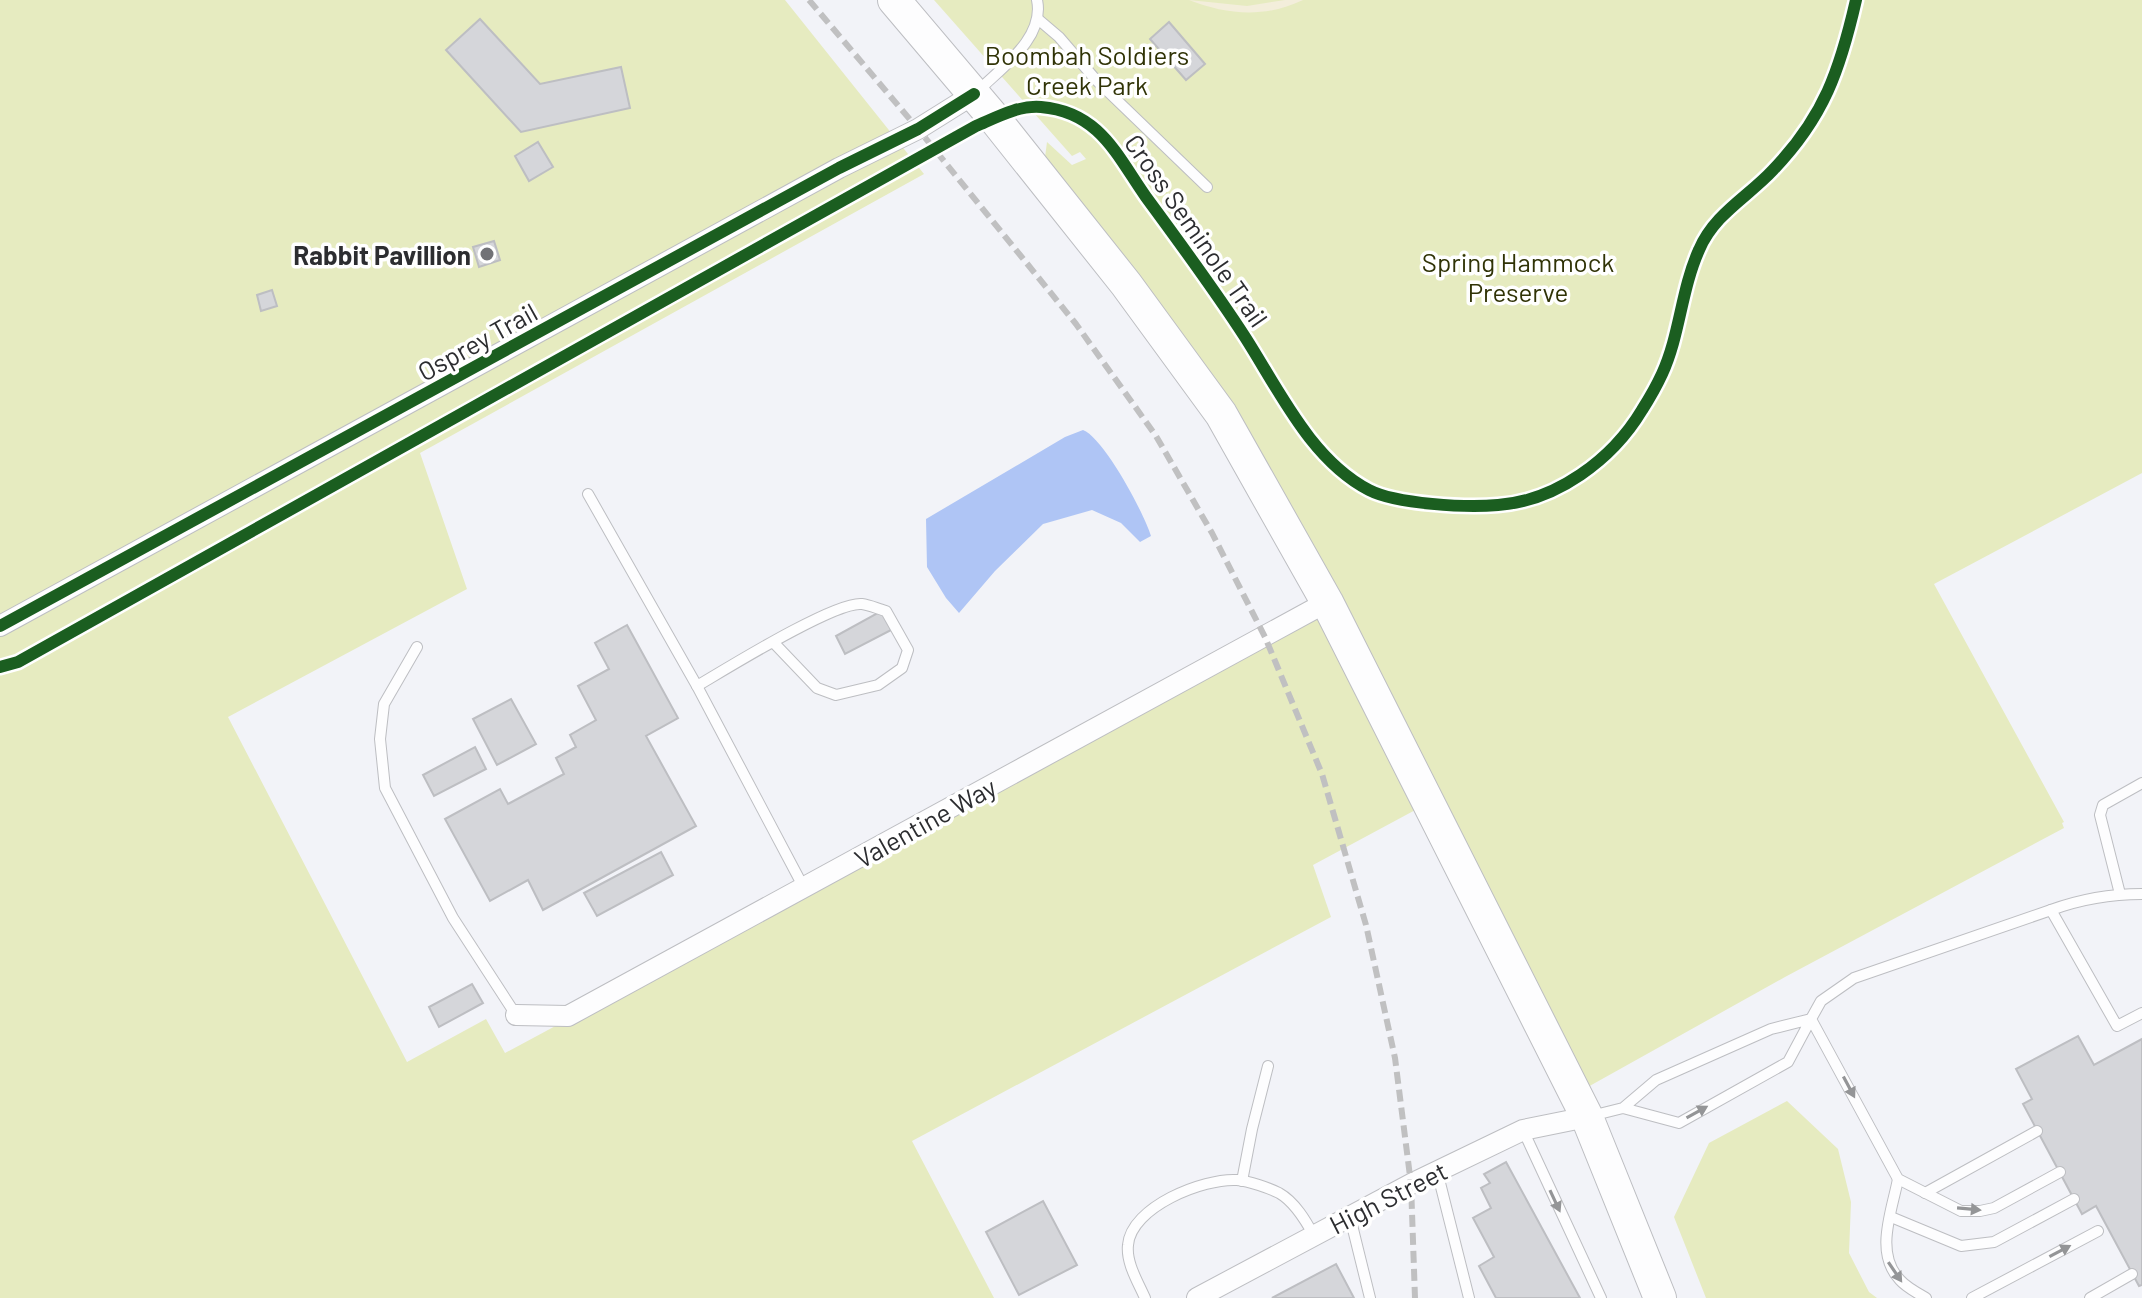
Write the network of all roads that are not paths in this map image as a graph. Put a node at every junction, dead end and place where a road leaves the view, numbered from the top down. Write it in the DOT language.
graph roads {
  1 [pos="894,0"];
  2 [pos="1037,0"];
  3 [pos="1039,20"];
  4 [pos="974,94"];
  5 [pos="1207,187"];
  6 [pos="588,494"];
  7 [pos="1327,602"];
  8 [pos="0,626"];
  9 [pos="774,643"];
  10 [pos="417,647"];
  11 [pos="697,686"];
  12 [pos="2142,783"];
  13 [pos="804,888"];
  14 [pos="2120,894"];
  15 [pos="2142,894"];
  16 [pos="2051,910"];
  17 [pos="2142,1013"];
  18 [pos="516,1015"];
  19 [pos="1811,1019"];
  20 [pos="1268,1066"];
  21 [pos="1623,1108"];
  22 [pos="1587,1117"];
  23 [pos="1523,1130"];
  24 [pos="2037,1131"];
  25 [pos="1437,1171"];
  26 [pos="2060,1172"];
  27 [pos="1898,1179"];
  28 [pos="1242,1181"];
  29 [pos="1925,1193"];
  30 [pos="2074,1199"];
  31 [pos="1350,1217"];
  32 [pos="1891,1217"];
  33 [pos="2098,1231"];
  34 [pos="1314,1236"];
  35 [pos="2132,1274"];
  36 [pos="1145,1298"];
  37 [pos="1197,1298"];
  38 [pos="1370,1298"];
  39 [pos="1469,1298"];
  40 [pos="1601,1298"];
  41 [pos="1660,1298"];
  42 [pos="1926,1298"];
  43 [pos="1972,1298"];
  44 [pos="2090,1298"];
  1 -- 4 [label="main road"];
  2 -- 3 [label="lane"];
  3 -- 4 [label="lane"];
  3 -- 5 [label="lane"];
  4 -- 7 [label="main road"];
  4 -- 8 [label="street, Osprey Trail"];
  6 -- 11 [label="lane"];
  7 -- 13 [label="street, Valentine Way"];
  7 -- 22 [label="main road"];
  9 -- 9 [label="lane"];
  9 -- 11 [label="lane"];
  10 -- 18 [label="lane"];
  11 -- 13 [label="lane"];
  12 -- 14 [label="lane"];
  13 -- 18 [label="street, Valentine Way"];
  14 -- 15 [label="lane"];
  14 -- 16 [label="lane"];
  16 -- 17 [label="lane"];
  16 -- 19 [label="lane"];
  19 -- 21 [label="lane"];
  21 -- 19 [label="lane, one-way"];
  19 -- 27 [label="lane, one-way"];
  20 -- 28 [label="lane"];
  21 -- 22 [label="lane"];
  22 -- 23 [label="street, High Street"];
  22 -- 41 [label="main road"];
  23 -- 25 [label="street, High Street"];
  23 -- 40 [label="lane, one-way"];
  24 -- 29 [label="lane"];
  25 -- 31 [label="street, High Street"];
  25 -- 39 [label="lane"];
  29 -- 26 [label="lane, one-way"];
  27 -- 29 [label="lane"];
  27 -- 32 [label="lane"];
  28 -- 34 [label="lane"];
  28 -- 36 [label="lane"];
  30 -- 32 [label="lane"];
  31 -- 34 [label="street, High Street"];
  31 -- 38 [label="lane"];
  32 -- 42 [label="lane, one-way"];
  43 -- 33 [label="lane, one-way"];
  34 -- 37 [label="street, High Street"];
  35 -- 44 [label="lane"];
}
